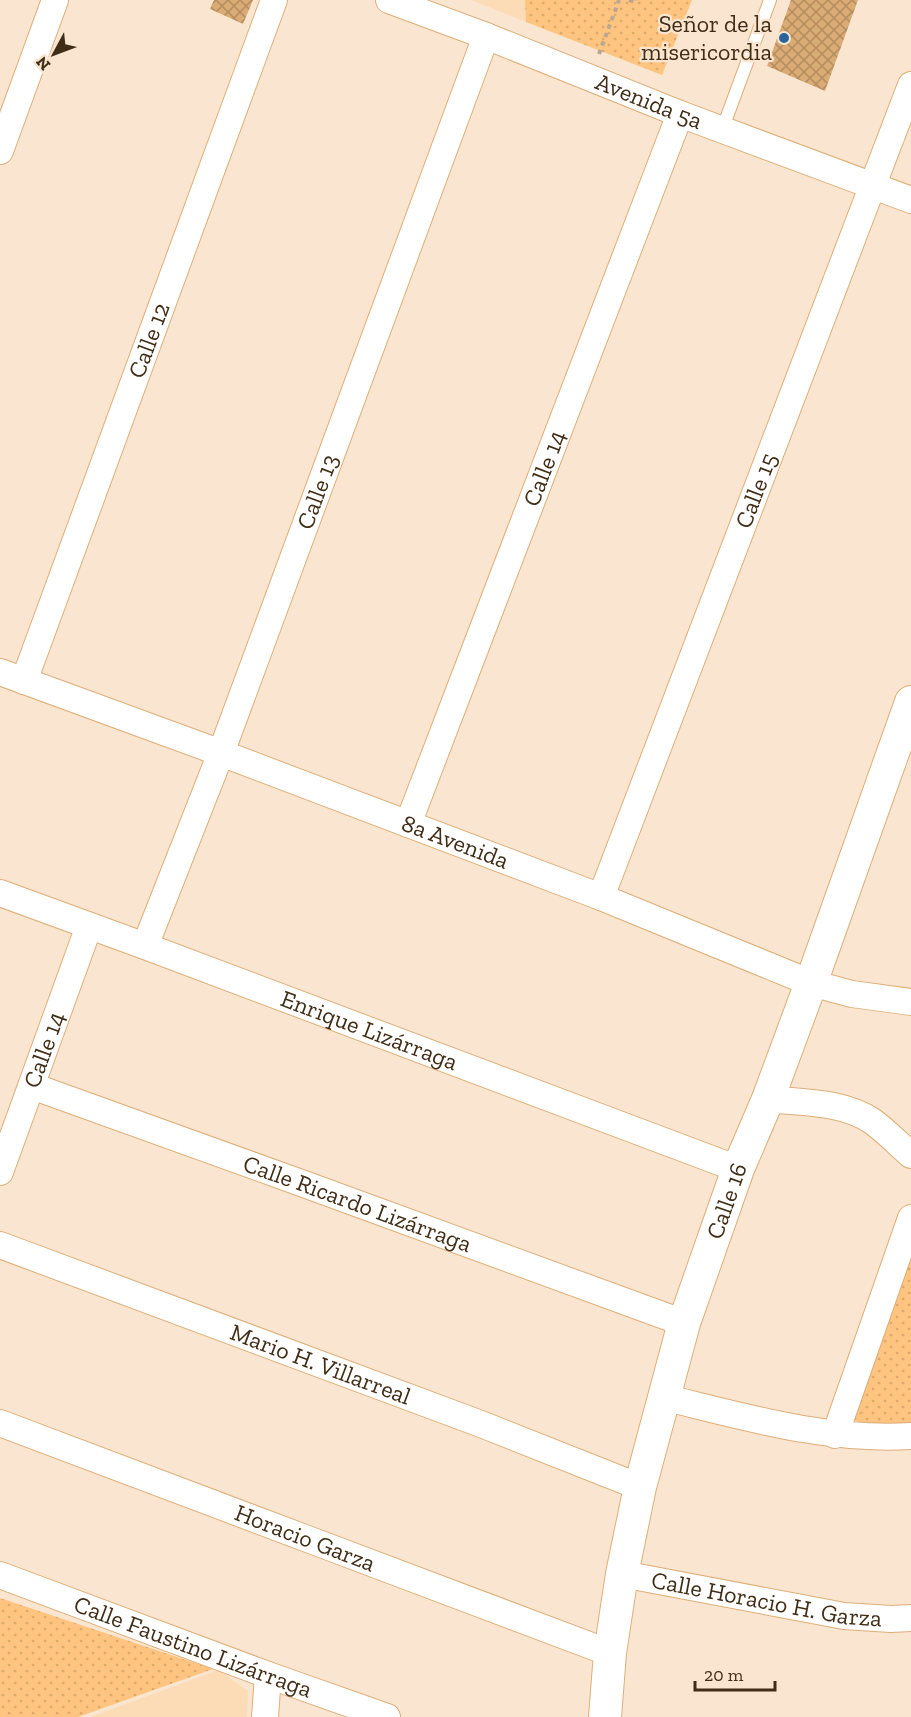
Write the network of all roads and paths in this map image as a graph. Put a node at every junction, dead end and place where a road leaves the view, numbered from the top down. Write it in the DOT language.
graph roads {
  1 [pos="55,0"];
  2 [pos="274,0"];
  3 [pos="389,0"];
  4 [pos="619,0"];
  5 [pos="629,0"];
  6 [pos="636,0"];
  7 [pos="770,0"];
  8 [pos="486,36"];
  9 [pos="590,78"];
  10 [pos="911,85"];
  11 [pos="680,114"];
  12 [pos="722,130"];
  13 [pos="0,151"];
  14 [pos="872,186"];
  15 [pos="911,200"];
  16 [pos="0,672"];
  17 [pos="24,681"];
  18 [pos="911,702"];
  19 [pos="221,753"];
  20 [pos="408,824"];
  21 [pos="0,894"];
  22 [pos="601,897"];
  23 [pos="89,926"];
  24 [pos="145,946"];
  25 [pos="811,983"];
  26 [pos="911,1002"];
  27 [pos="32,1086"];
  28 [pos="768,1099"];
  29 [pos="911,1155"];
  30 [pos="738,1169"];
  31 [pos="0,1172"];
  32 [pos="911,1218"];
  33 [pos="0,1245"];
  34 [pos="684,1323"];
  35 [pos="663,1397"];
  36 [pos="0,1423"];
  37 [pos="835,1434"];
  38 [pos="911,1436"];
  39 [pos="640,1487"];
  40 [pos="622,1574"];
  41 [pos="0,1575"];
  42 [pos="911,1618"];
  43 [pos="610,1653"];
  44 [pos="268,1675"];
  45 [pos="265,1717"];
  46 [pos="387,1717"];
  47 [pos="605,1717"];
  1 -- 13 [label="street"];
  2 -- 17 [label="street, Calle 12"];
  3 -- 8 [label="street, Avenida 5a"];
  4 -- 9 [label="path"];
  5 -- 6 [label="path"];
  7 -- 12 [label="lane"];
  8 -- 9 [label="street, Avenida 5a"];
  8 -- 19 [label="street, Calle 13"];
  9 -- 11 [label="street, Avenida 5a"];
  10 -- 14 [label="street, Calle 15"];
  11 -- 12 [label="street, Avenida 5a"];
  11 -- 20 [label="street, Calle 14"];
  12 -- 14 [label="street, Avenida 5a"];
  14 -- 15 [label="street, Avenida 5a"];
  14 -- 22 [label="street, Calle 15"];
  16 -- 17 [label="street, 8a Avenida"];
  17 -- 19 [label="street, 8a Avenida"];
  18 -- 25 [label="street, Calle 16"];
  19 -- 20 [label="street, 8a Avenida"];
  19 -- 24 [label="street, Calle 13"];
  20 -- 22 [label="street, 8a Avenida"];
  21 -- 23 [label="street, Enrique Lizárraga"];
  22 -- 25 [label="street, 8a Avenida"];
  23 -- 24 [label="street, Enrique Lizárraga"];
  23 -- 27 [label="street, Calle 14"];
  24 -- 30 [label="street, Enrique Lizárraga"];
  25 -- 26 [label="street, 8a Avenida"];
  25 -- 28 [label="street, Calle 16"];
  27 -- 31 [label="street, Calle 14"];
  27 -- 34 [label="street, Calle Ricardo Lizárraga"];
  28 -- 29 [label="street"];
  28 -- 30 [label="street, Calle 16"];
  30 -- 34 [label="street, Calle 16"];
  32 -- 37 [label="street"];
  33 -- 39 [label="street, Mario H. Villarreal"];
  34 -- 35 [label="street, Calle 16"];
  35 -- 37 [label="street"];
  35 -- 39 [label="street, Calle 16"];
  36 -- 43 [label="street, Horacio Garza"];
  37 -- 38 [label="street"];
  39 -- 40 [label="street, Calle 16"];
  40 -- 42 [label="street, Calle Horacio H. Garza"];
  40 -- 43 [label="street, Calle 16"];
  41 -- 44 [label="street, Calle Faustino Lizárraga"];
  43 -- 47 [label="street, Calle 16"];
  44 -- 45 [label="street"];
  44 -- 46 [label="street, Calle Faustino Lizárraga"];
}
